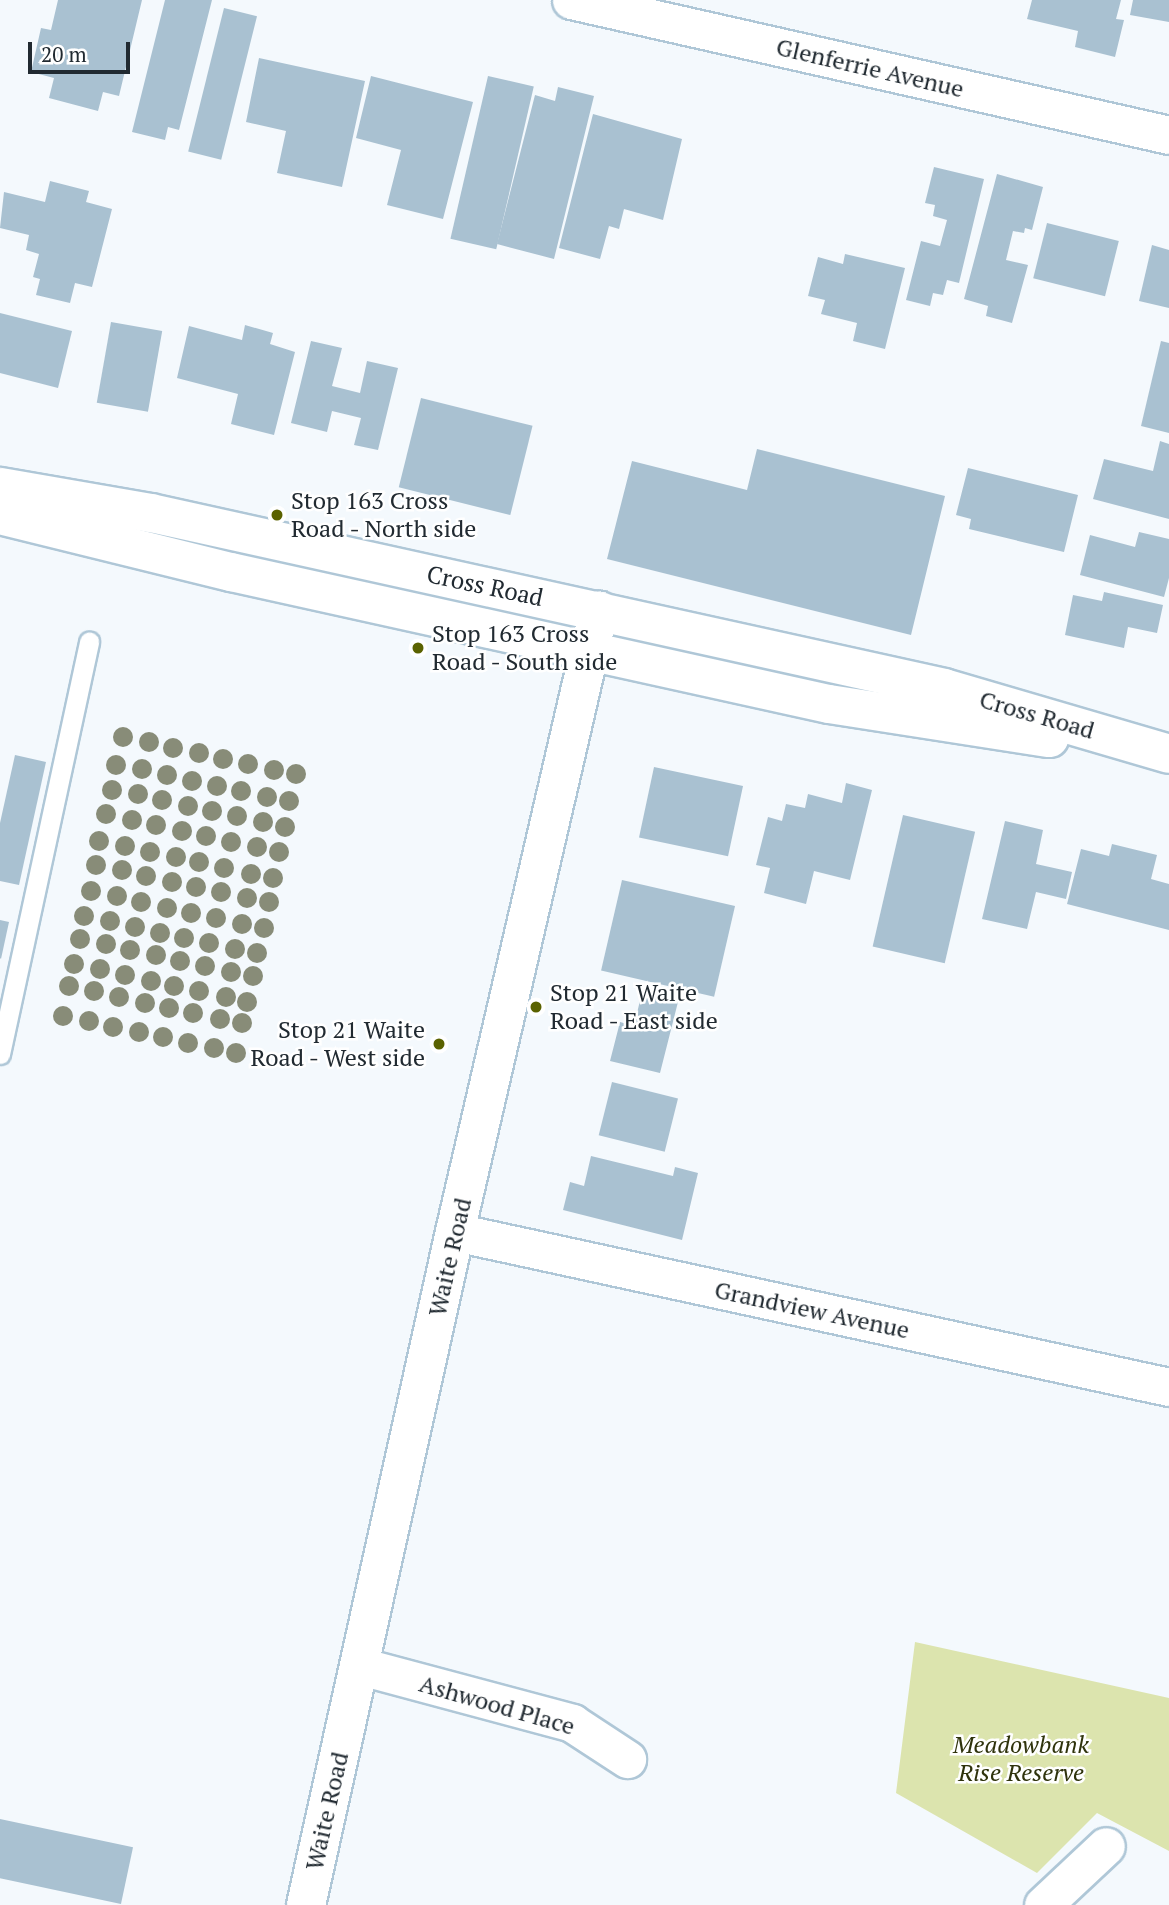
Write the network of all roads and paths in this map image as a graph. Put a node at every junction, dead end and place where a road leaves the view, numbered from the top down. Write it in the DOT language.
graph roads {
  1 [pos="571,0"];
  2 [pos="704,15"];
  3 [pos="1169,135"];
  4 [pos="0,487"];
  5 [pos="0,515"];
  6 [pos="598,610"];
  7 [pos="89,641"];
  8 [pos="589,652"];
  9 [pos="1169,754"];
  10 [pos="0,1054"];
  11 [pos="455,1232"];
  12 [pos="1169,1387"];
  13 [pos="360,1666"];
  14 [pos="628,1759"];
  15 [pos="1106,1846"];
  16 [pos="306,1905"];
  17 [pos="1043,1905"];
  1 -- 2 [label="street, Glenferrie Avenue"];
  2 -- 3 [label="street, Glenferrie Avenue"];
  4 -- 6 [label="main road, Cross Road"];
  5 -- 8 [label="main road, Cross Road"];
  6 -- 8 [label="main road, Waite Road"];
  6 -- 9 [label="main road, Cross Road"];
  7 -- 10 [label="lane"];
  8 -- 9 [label="main road, Cross Road"];
  8 -- 11 [label="main road, Waite Road"];
  11 -- 12 [label="street, Grandview Avenue"];
  11 -- 13 [label="main road, Waite Road"];
  13 -- 14 [label="street, Ashwood Place"];
  13 -- 16 [label="main road, Waite Road"];
  15 -- 17 [label="street"];
}
